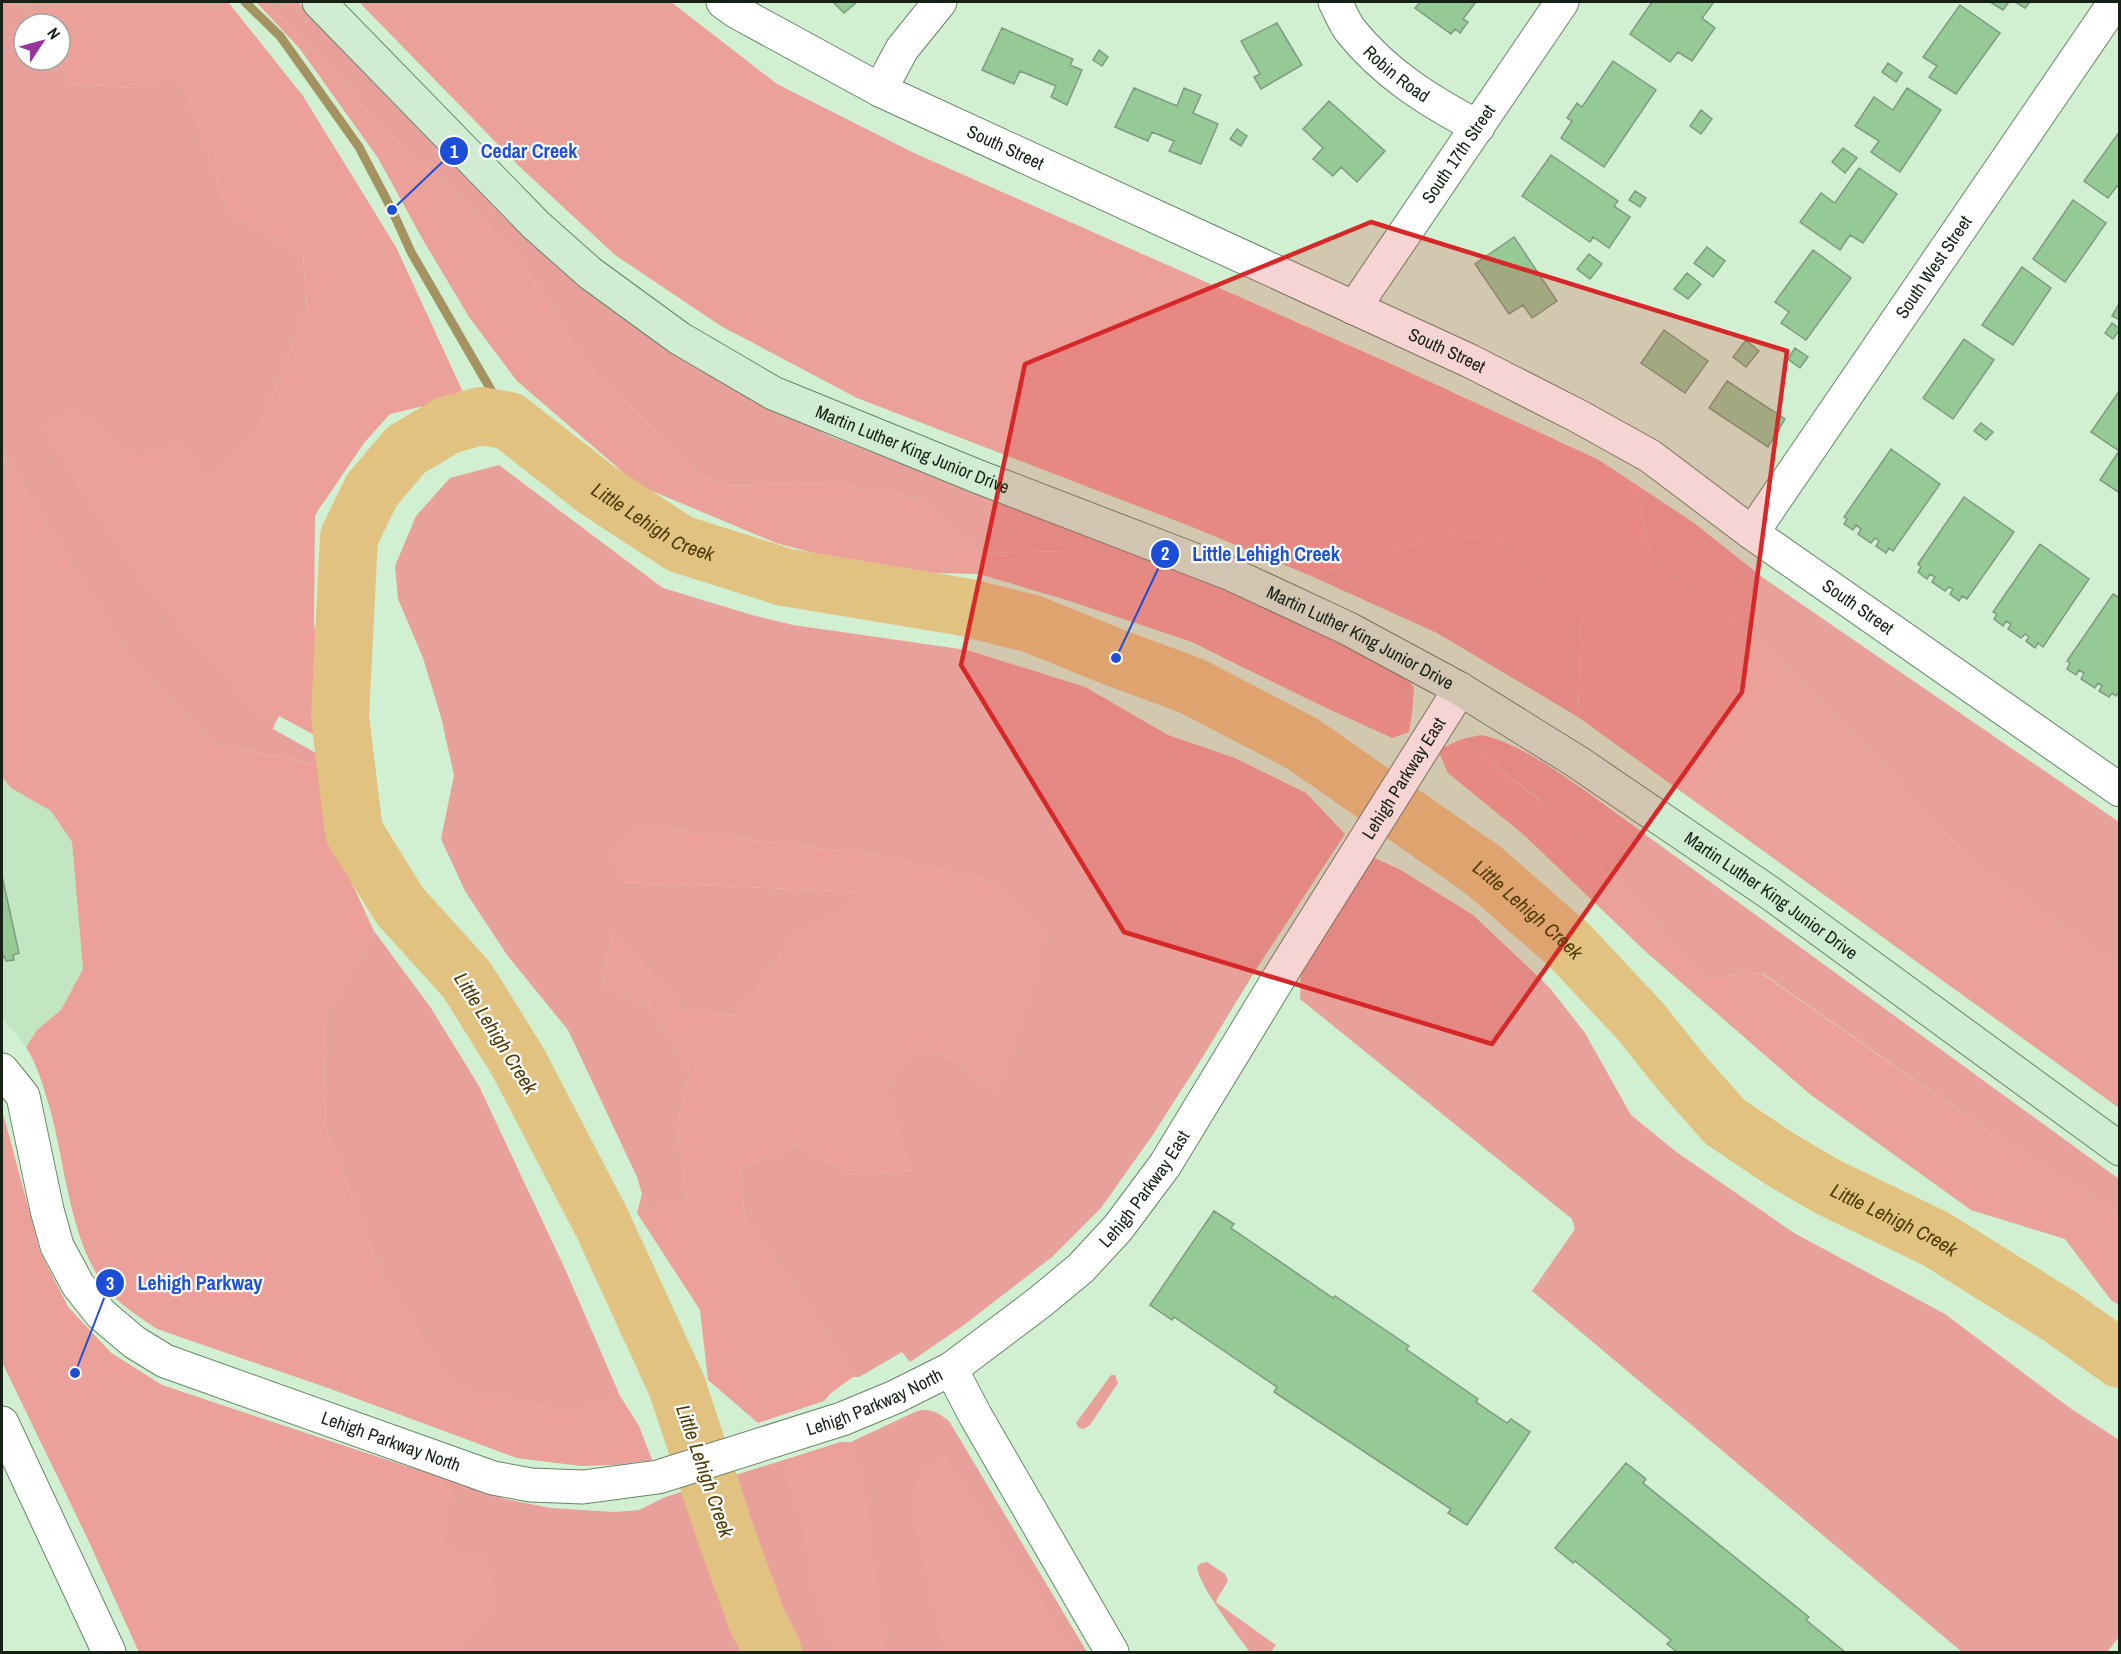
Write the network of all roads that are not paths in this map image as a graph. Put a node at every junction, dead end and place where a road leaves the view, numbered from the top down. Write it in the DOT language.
graph roads {
  1 [pos="319,2"];
  2 [pos="723,2"];
  3 [pos="940,2"];
  4 [pos="1335,2"];
  5 [pos="1562,2"];
  6 [pos="2115,2"];
  7 [pos="880,90"];
  8 [pos="1478,128"];
  9 [pos="1354,308"];
  10 [pos="1752,533"];
  11 [pos="1460,689"];
  12 [pos="2120,790"];
  13 [pos="2,1070"];
  14 [pos="2120,1149"];
  15 [pos="951,1369"];
  16 [pos="2,1423"];
  17 [pos="109,1653"];
  18 [pos="1112,1653"];
  1 -- 11 [label="main road, Martin Luther King Junior Drive"];
  2 -- 7 [label="street, South Street"];
  3 -- 7 [label="street"];
  4 -- 8 [label="street, Robin Road"];
  5 -- 8 [label="street, South 17th Street"];
  6 -- 10 [label="street, South West Street"];
  7 -- 9 [label="street, South Street"];
  8 -- 9 [label="street, South 17th Street"];
  9 -- 10 [label="street, South Street"];
  10 -- 12 [label="street, South Street"];
  11 -- 14 [label="main road, Martin Luther King Junior Drive"];
  11 -- 15 [label="street, Lehigh Parkway East"];
  13 -- 15 [label="street, Lehigh Parkway North"];
  15 -- 18 [label="street"];
  16 -- 17 [label="street"];
}
